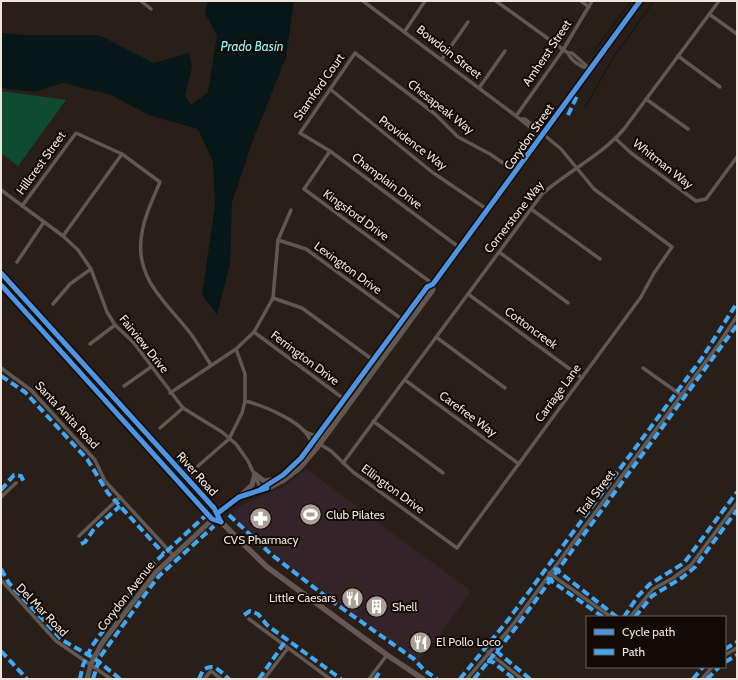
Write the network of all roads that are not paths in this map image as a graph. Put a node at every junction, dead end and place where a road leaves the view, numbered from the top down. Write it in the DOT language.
graph roads {
  1 [pos="141,1"];
  2 [pos="363,1"];
  3 [pos="425,1"];
  4 [pos="496,1"];
  5 [pos="581,1"];
  6 [pos="592,1"];
  7 [pos="640,1"];
  8 [pos="719,1"];
  9 [pos="589,7"];
  10 [pos="151,8"];
  11 [pos="709,14"];
  12 [pos="468,22"];
  13 [pos="405,31"];
  14 [pos="737,34"];
  15 [pos="563,50"];
  16 [pos="505,51"];
  17 [pos="355,54"];
  18 [pos="678,56"];
  19 [pos="442,59"];
  20 [pos="589,68"];
  21 [pos="720,87"];
  22 [pos="330,88"];
  23 [pos="479,88"];
  24 [pos="646,99"];
  25 [pos="516,116"];
  26 [pos="688,129"];
  27 [pos="300,133"];
  28 [pos="543,135"];
  29 [pos="616,139"];
  30 [pos="330,151"];
  31 [pos="122,154"];
  32 [pos="737,157"];
  33 [pos="576,168"];
  34 [pos="516,172"];
  35 [pos="1,190"];
  36 [pos="22,206"];
  37 [pos="531,209"];
  38 [pos="291,210"];
  39 [pos="488,210"];
  40 [pos="44,222"];
  41 [pos="63,236"];
  42 [pos="278,240"];
  43 [pos="672,247"];
  44 [pos="460,248"];
  45 [pos="499,252"];
  46 [pos="600,259"];
  47 [pos="17,262"];
  48 [pos="91,268"];
  49 [pos="1,273"];
  50 [pos="433,284"];
  51 [pos="1,285"];
  52 [pos="468,294"];
  53 [pos="273,298"];
  54 [pos="568,303"];
  55 [pos="53,304"];
  56 [pos="737,316"];
  57 [pos="403,320"];
  58 [pos="115,325"];
  59 [pos="254,332"];
  60 [pos="436,337"];
  61 [pos="90,344"];
  62 [pos="236,349"];
  63 [pos="373,360"];
  64 [pos="211,365"];
  65 [pos="151,367"];
  66 [pos="1,368"];
  67 [pos="644,368"];
  68 [pos="582,378"];
  69 [pos="405,380"];
  70 [pos="124,386"];
  71 [pos="505,388"];
  72 [pos="170,392"];
  73 [pos="681,395"];
  74 [pos="344,400"];
  75 [pos="245,401"];
  76 [pos="183,408"];
  77 [pos="329,421"];
  78 [pos="373,421"];
  79 [pos="160,428"];
  80 [pos="303,431"];
  81 [pos="320,432"];
  82 [pos="229,438"];
  83 [pos="320,444"];
  84 [pos="311,445"];
  85 [pos="343,463"];
  86 [pos="519,464"];
  87 [pos="198,466"];
  88 [pos="443,473"];
  89 [pos="254,474"];
  90 [pos="283,475"];
  91 [pos="16,483"];
  92 [pos="261,489"];
  93 [pos="1,497"];
  94 [pos="120,497"];
  95 [pos="238,497"];
  96 [pos="737,502"];
  97 [pos="218,513"];
  98 [pos="212,519"];
  99 [pos="221,522"];
  100 [pos="79,536"];
  101 [pos="457,548"];
  102 [pos="173,555"];
  103 [pos="550,573"];
  104 [pos="1,580"];
  105 [pos="610,616"];
  106 [pos="631,616"];
  107 [pos="249,619"];
  108 [pos="288,648"];
  109 [pos="737,648"];
  110 [pos="488,652"];
  111 [pos="726,654"];
  112 [pos="387,655"];
  113 [pos="91,664"];
  114 [pos="711,668"];
  115 [pos="705,675"];
  116 [pos="87,679"];
  117 [pos="111,679"];
  118 [pos="204,679"];
  119 [pos="221,679"];
  120 [pos="264,679"];
  121 [pos="330,679"];
  122 [pos="369,679"];
  123 [pos="423,679"];
  124 [pos="467,679"];
  125 [pos="522,679"];
  126 [pos="702,679"];
  127 [pos="710,679"];
  1 -- 10 [label="street"];
  2 -- 13 [label="street, Bowdoin Street"];
  3 -- 13 [label="street"];
  4 -- 15 [label="street"];
  5 -- 9 [label="street"];
  6 -- 9 [label="street, Amherst Street"];
  7 -- 20 [label="main road, Corydon Street"];
  8 -- 11 [label="street, Cornerstone Way"];
  9 -- 15 [label="street, Amherst Street"];
  11 -- 14 [label="street"];
  11 -- 18 [label="street, Cornerstone Way"];
  12 -- 19 [label="street"];
  13 -- 19 [label="street, Bowdoin Street"];
  15 -- 20 [label="street"];
  15 -- 25 [label="street, Amherst Street"];
  16 -- 23 [label="street"];
  17 -- 22 [label="street, Stamford Court"];
  17 -- 34 [label="street, Chesapeak Way"];
  18 -- 21 [label="street"];
  18 -- 24 [label="street, Cornerstone Way"];
  19 -- 23 [label="street, Bowdoin Street"];
  20 -- 28 [label="main road, Corydon Street"];
  22 -- 27 [label="street, Stamford Court"];
  22 -- 39 [label="street, Providence Way"];
  23 -- 25 [label="street, Bowdoin Street"];
  24 -- 26 [label="street"];
  24 -- 29 [label="street, Cornerstone Way"];
  25 -- 28 [label="street, Bowdoin Street"];
  27 -- 30 [label="street, Champlain Drive"];
  28 -- 33 [label="street, Bowdoin Street"];
  28 -- 34 [label="main road, Corydon Street"];
  29 -- 32 [label="street, Whitman Way"];
  29 -- 33 [label="street, Cornerstone Way"];
  30 -- 44 [label="street, Champlain Drive"];
  30 -- 50 [label="street, Kingsford Drive"];
  31 -- 36 [label="street, Hillcrest Street"];
  31 -- 41 [label="street"];
  31 -- 64 [label="street"];
  33 -- 37 [label="street, Cornerstone Way"];
  33 -- 43 [label="street, Bowdoin Street"];
  34 -- 39 [label="main road, Corydon Street"];
  35 -- 36 [label="street, Fairview Drive"];
  36 -- 40 [label="street, Fairview Drive"];
  37 -- 45 [label="street, Cornerstone Way"];
  37 -- 46 [label="street"];
  38 -- 42 [label="street"];
  39 -- 44 [label="main road, Corydon Street"];
  40 -- 41 [label="street, Fairview Drive"];
  40 -- 47 [label="street"];
  41 -- 48 [label="street, Fairview Drive"];
  42 -- 53 [label="street"];
  42 -- 57 [label="street, Lexington Drive"];
  43 -- 68 [label="street, Carriage Lane"];
  44 -- 50 [label="main road, Corydon Street"];
  45 -- 52 [label="street, Cornerstone Way"];
  45 -- 54 [label="street"];
  48 -- 55 [label="street"];
  48 -- 58 [label="street, Fairview Drive"];
  49 -- 97 [label="main road, River Road"];
  50 -- 57 [label="main road, Corydon Street"];
  50 -- 83 [label="main road, Corydon Street"];
  51 -- 98 [label="main road, River Road"];
  52 -- 60 [label="street, Cornerstone Way"];
  52 -- 68 [label="street, Cottoncreek"];
  53 -- 59 [label="street"];
  53 -- 63 [label="street"];
  56 -- 73 [label="street, Trail Street"];
  57 -- 63 [label="main road, Corydon Street"];
  58 -- 61 [label="street"];
  58 -- 65 [label="street, Fairview Drive"];
  59 -- 62 [label="street"];
  59 -- 74 [label="street, Ferrington Drive"];
  60 -- 69 [label="street, Cornerstone Way"];
  60 -- 71 [label="street"];
  62 -- 64 [label="street"];
  62 -- 75 [label="street"];
  63 -- 74 [label="main road, Corydon Street"];
  64 -- 72 [label="street"];
  65 -- 70 [label="street"];
  65 -- 72 [label="street, Fairview Drive"];
  66 -- 94 [label="street, Santa Anita Road"];
  67 -- 73 [label="street"];
  68 -- 86 [label="street, Carriage Lane"];
  69 -- 78 [label="street, Cornerstone Way"];
  69 -- 86 [label="street, Carefree Way"];
  72 -- 76 [label="street, Fairview Drive"];
  73 -- 103 [label="street, Trail Street"];
  74 -- 77 [label="main road, Corydon Street"];
  75 -- 80 [label="street"];
  75 -- 82 [label="street"];
  76 -- 79 [label="street"];
  76 -- 82 [label="street, Fairview Drive"];
  77 -- 81 [label="main road, Corydon Street"];
  77 -- 83 [label="street, Corydon Street"];
  78 -- 85 [label="street, Cornerstone Way"];
  78 -- 88 [label="street"];
  80 -- 81 [label="street"];
  80 -- 84 [label="street"];
  81 -- 84 [label="main road, Corydon Street"];
  82 -- 87 [label="street"];
  82 -- 89 [label="street, Fairview Drive"];
  83 -- 84 [label="street"];
  83 -- 85 [label="street, Ellington Drive"];
  83 -- 92 [label="main road, Corydon Street"];
  84 -- 90 [label="main road, Corydon Street"];
  85 -- 101 [label="street, Ellington Drive"];
  86 -- 101 [label="street, Carriage Lane"];
  89 -- 90 [label="main road"];
  89 -- 92 [label="street, Fairview Drive"];
  89 -- 95 [label="main road"];
  90 -- 92 [label="main road, Corydon Street"];
  91 -- 93 [label="street"];
  92 -- 95 [label="main road, Corydon Street"];
  94 -- 100 [label="street"];
  94 -- 102 [label="street, Santa Anita Road"];
  95 -- 97 [label="main road, Corydon Street"];
  96 -- 106 [label="street"];
  97 -- 98 [label="main road, Corydon Street"];
  97 -- 99 [label="main road, River Road"];
  98 -- 99 [label="main road, River Road"];
  98 -- 102 [label="main road, Corydon Avenue"];
  99 -- 112 [label="main road, River Road"];
  102 -- 113 [label="main road, Corydon Avenue"];
  103 -- 105 [label="street"];
  103 -- 110 [label="street, Trail Street"];
  104 -- 113 [label="street, Del Mar Road"];
  107 -- 108 [label="street"];
  108 -- 120 [label="street"];
  108 -- 121 [label="street"];
  109 -- 111 [label="street"];
  110 -- 124 [label="street, Trail Street"];
  110 -- 125 [label="street"];
  112 -- 122 [label="street"];
  112 -- 123 [label="main road, River Road"];
  113 -- 116 [label="main road, Corydon Avenue"];
  113 -- 117 [label="street, Del Mar Road"];
  114 -- 115 [label="street"];
  115 -- 126 [label="street"];
  115 -- 127 [label="street"];
  118 -- 119 [label="street"];
}
